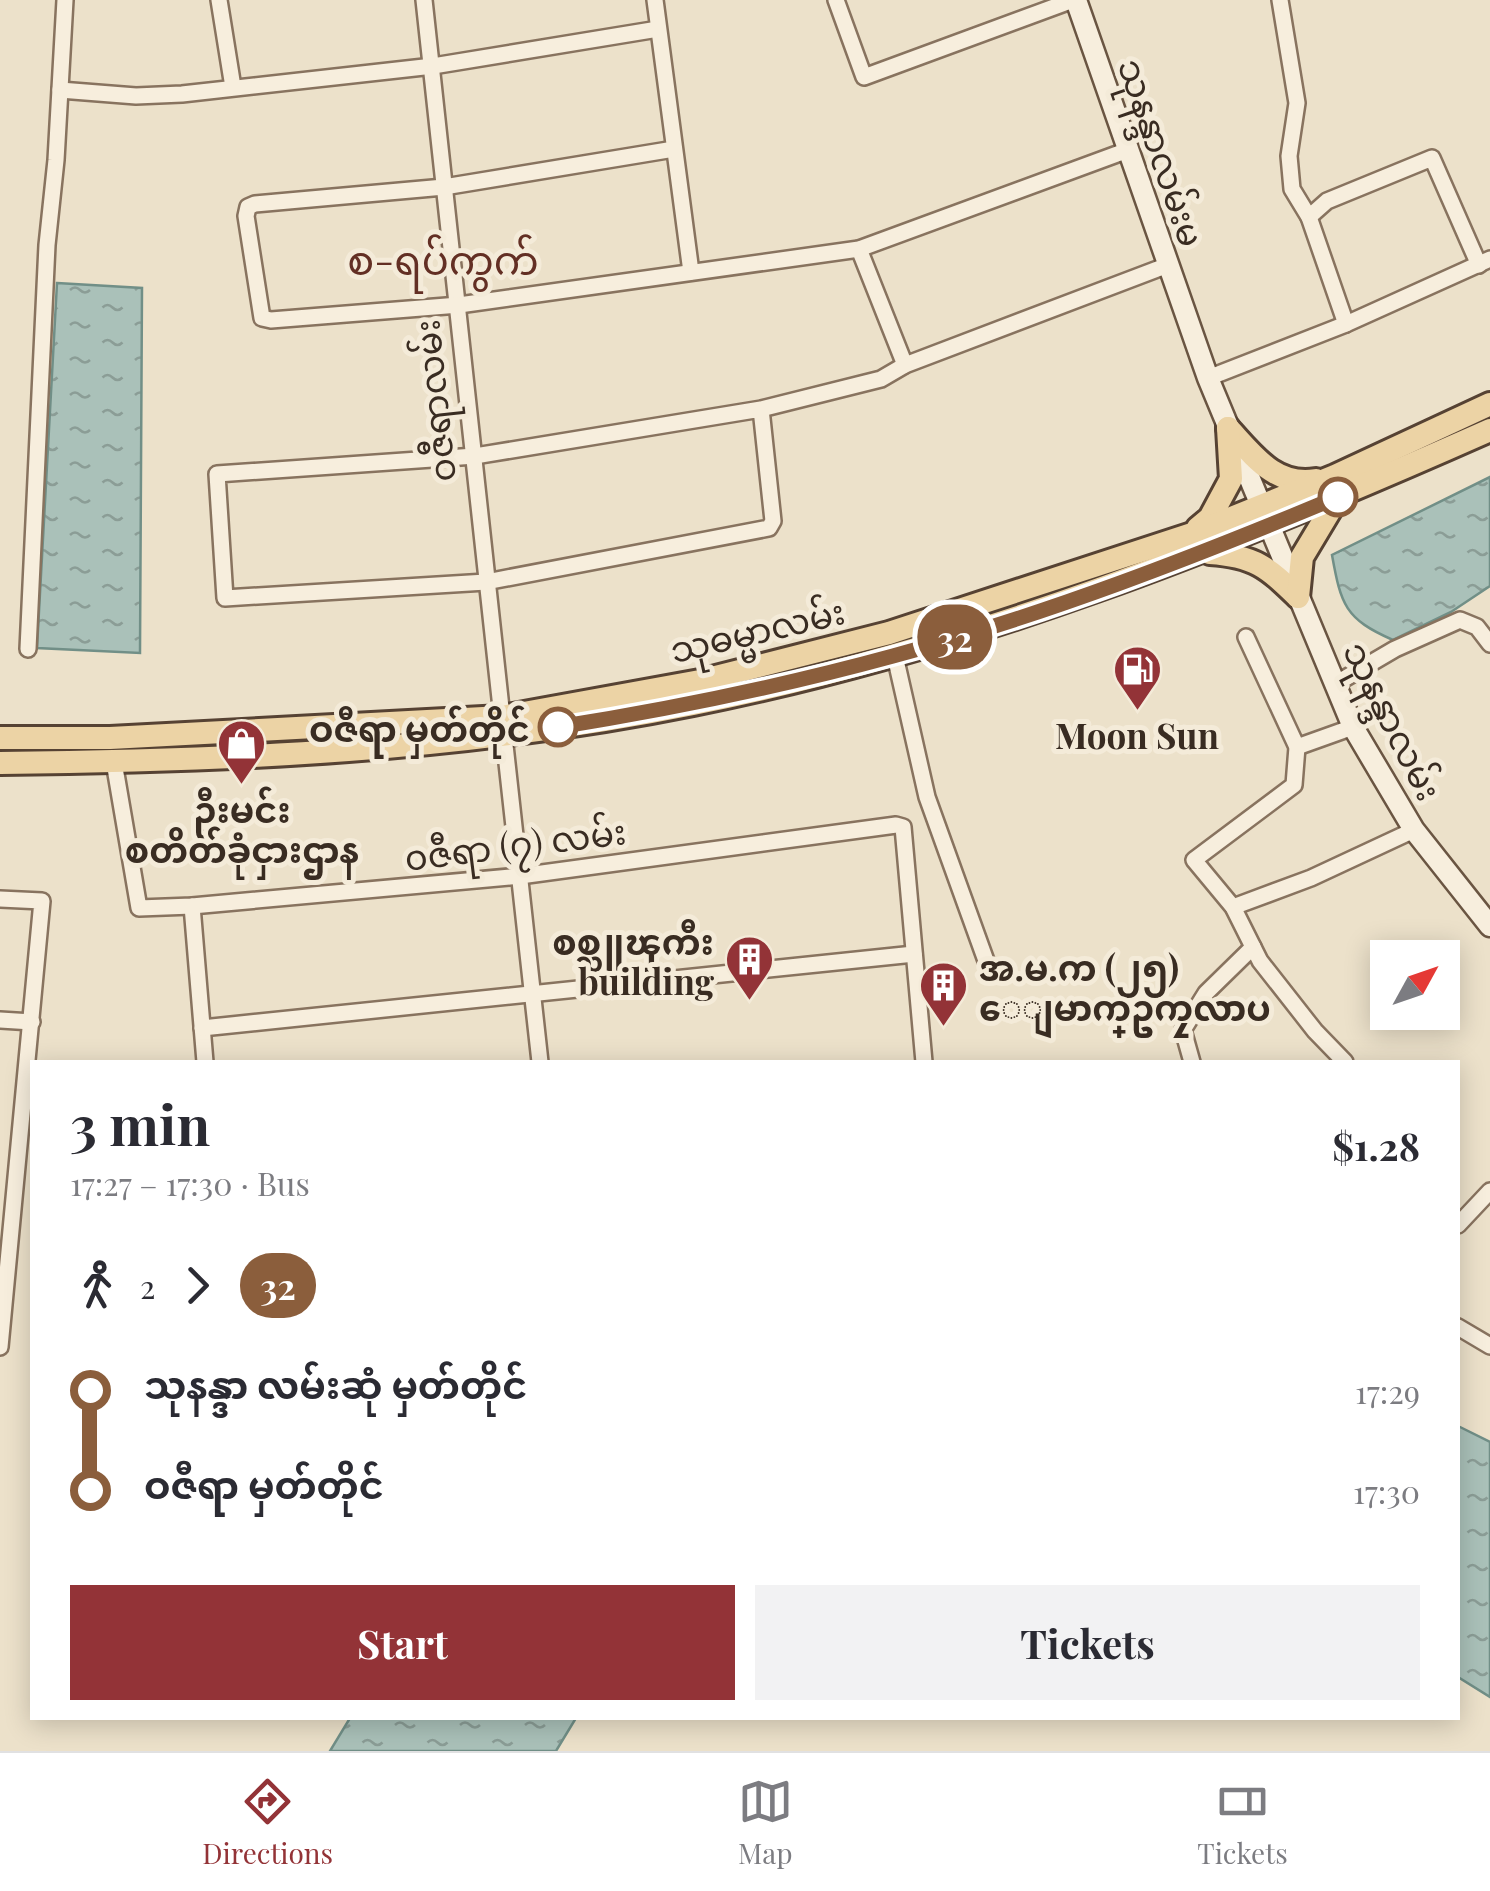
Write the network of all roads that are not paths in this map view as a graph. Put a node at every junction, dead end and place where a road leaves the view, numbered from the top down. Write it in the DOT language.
graph roads {
  1 [pos="65,0"];
  2 [pos="219,0"];
  3 [pos="424,0"];
  4 [pos="655,0"];
  5 [pos="836,0"];
  6 [pos="1074,0"];
  7 [pos="1280,0"];
  8 [pos="658,28"];
  9 [pos="433,66"];
  10 [pos="233,87"];
  11 [pos="60,90"];
  12 [pos="674,149"];
  13 [pos="1128,150"];
  14 [pos="444,187"];
  15 [pos="1309,217"];
  16 [pos="860,249"];
  17 [pos="1484,262"];
  18 [pos="1168,265"];
  19 [pos="691,272"];
  20 [pos="458,305"];
  21 [pos="1346,324"];
  22 [pos="905,364"];
  23 [pos="1208,378"];
  24 [pos="1490,404"];
  25 [pos="761,410"];
  26 [pos="1228,428"];
  27 [pos="1490,430"];
  28 [pos="475,456"];
  29 [pos="1336,487"];
  30 [pos="1265,517"];
  31 [pos="1197,543"];
  32 [pos="486,582"];
  33 [pos="1298,598"];
  34 [pos="1246,637"];
  35 [pos="1490,644"];
  36 [pos="28,648"];
  37 [pos="895,656"];
  38 [pos="1337,683"];
  39 [pos="1354,726"];
  40 [pos="503,727"];
  41 [pos="0,738"];
  42 [pos="1297,747"];
  43 [pos="0,762"];
  44 [pos="114,762"];
  45 [pos="1414,830"];
  46 [pos="520,876"];
  47 [pos="0,900"];
  48 [pos="192,906"];
  49 [pos="1232,906"];
  50 [pos="1490,926"];
  51 [pos="1252,947"];
  52 [pos="914,954"];
  53 [pos="988,969"];
  54 [pos="533,994"];
  55 [pos="0,1020"];
  56 [pos="32,1022"];
  57 [pos="202,1028"];
  58 [pos="206,1060"];
  59 [pos="540,1060"];
  60 [pos="925,1060"];
  61 [pos="1191,1060"];
  62 [pos="1343,1060"];
  63 [pos="0,1144"];
  64 [pos="19,1145"];
  65 [pos="1490,1192"];
  66 [pos="1460,1224"];
  67 [pos="2,1281"];
  68 [pos="1460,1328"];
  69 [pos="1490,1346"];
  70 [pos="0,1347"];
  1 -- 11 [label="street"];
  2 -- 10 [label="street"];
  3 -- 9 [label="street, ဝဇီရာလမ်း"];
  4 -- 8 [label="street"];
  5 -- 6 [label="street"];
  6 -- 13 [label="street, သုနန္ဒာလမ်းမ"];
  7 -- 15 [label="street"];
  8 -- 9 [label="street"];
  8 -- 12 [label="street"];
  9 -- 10 [label="street"];
  9 -- 14 [label="street, ဝဇီရာလမ်း"];
  10 -- 11 [label="street"];
  11 -- 36 [label="street"];
  12 -- 14 [label="street"];
  12 -- 19 [label="street"];
  13 -- 16 [label="street"];
  13 -- 18 [label="street, သုနန္ဒာလမ်းမ"];
  14 -- 20 [label="street, ဝဇီရာလမ်း"];
  14 -- 20 [label="street"];
  15 -- 17 [label="street"];
  15 -- 21 [label="street"];
  16 -- 19 [label="street"];
  16 -- 22 [label="street"];
  17 -- 21 [label="street"];
  18 -- 22 [label="street"];
  18 -- 23 [label="street, သုနန္ဒာလမ်းမ"];
  19 -- 20 [label="street"];
  20 -- 28 [label="street, ဝဇီရာလမ်း"];
  21 -- 23 [label="street"];
  22 -- 25 [label="street"];
  23 -- 26 [label="street, သုနန္ဒာလမ်းမ"];
  24 -- 29 [label="main road, သုဓမ္မာလမ်း"];
  25 -- 28 [label="street"];
  25 -- 32 [label="street"];
  26 -- 29 [label="main road"];
  26 -- 30 [label="street, သုနန္ဒာလမ်း"];
  26 -- 31 [label="main road"];
  27 -- 29 [label="main road, သုဓမ္မာလမ်း"];
  28 -- 32 [label="street, ဝဇီရာလမ်း"];
  28 -- 32 [label="street"];
  29 -- 30 [label="main road, သုဓမ္မာလမ်း"];
  29 -- 33 [label="main road"];
  30 -- 31 [label="main road, သုဓမ္မာလမ်း"];
  30 -- 33 [label="street, သုနန္ဒာလမ်း"];
  31 -- 33 [label="main road"];
  31 -- 37 [label="main road, သုဓမ္မာလမ်း"];
  31 -- 40 [label="main road, သုဓမ္မာလမ်း"];
  32 -- 40 [label="street, ဝဇီရာလမ်း"];
  33 -- 38 [label="street, သုနန္ဒာလမ်း"];
  34 -- 42 [label="street"];
  35 -- 38 [label="street"];
  37 -- 40 [label="main road, သုဓမ္မာလမ်း"];
  37 -- 53 [label="street"];
  38 -- 39 [label="street, သုနန္ဒာလမ်း"];
  39 -- 42 [label="street"];
  39 -- 45 [label="street, သုနန္ဒာလမ်း"];
  40 -- 41 [label="main road, သုဓမ္မာလမ်း"];
  40 -- 44 [label="main road, သုဓမ္မာလမ်း"];
  40 -- 46 [label="street, ဝဇီရာလမ်း"];
  42 -- 49 [label="street"];
  43 -- 44 [label="main road, သုဓမ္မာလမ်း"];
  44 -- 48 [label="street, ၀ဇီရာ (၇) လမ်း"];
  45 -- 49 [label="street"];
  45 -- 50 [label="street, သုနန္ဒာလမ်း"];
  46 -- 48 [label="street, ၀ဇီရာ (၇) လမ်း"];
  46 -- 52 [label="street, ၀ဇီရာ (၇) လမ်း"];
  46 -- 54 [label="street, ဝဇီရာလမ်း"];
  47 -- 56 [label="street"];
  48 -- 57 [label="street"];
  49 -- 51 [label="street"];
  51 -- 61 [label="street"];
  51 -- 62 [label="street"];
  52 -- 54 [label="street"];
  52 -- 60 [label="street"];
  54 -- 57 [label="street"];
  54 -- 59 [label="street, ဝဇီရာလမ်း"];
  55 -- 56 [label="street"];
  56 -- 64 [label="street"];
  57 -- 58 [label="street"];
  63 -- 64 [label="street"];
  64 -- 67 [label="street"];
  65 -- 66 [label="street"];
  67 -- 70 [label="street"];
  68 -- 69 [label="street"];
}
